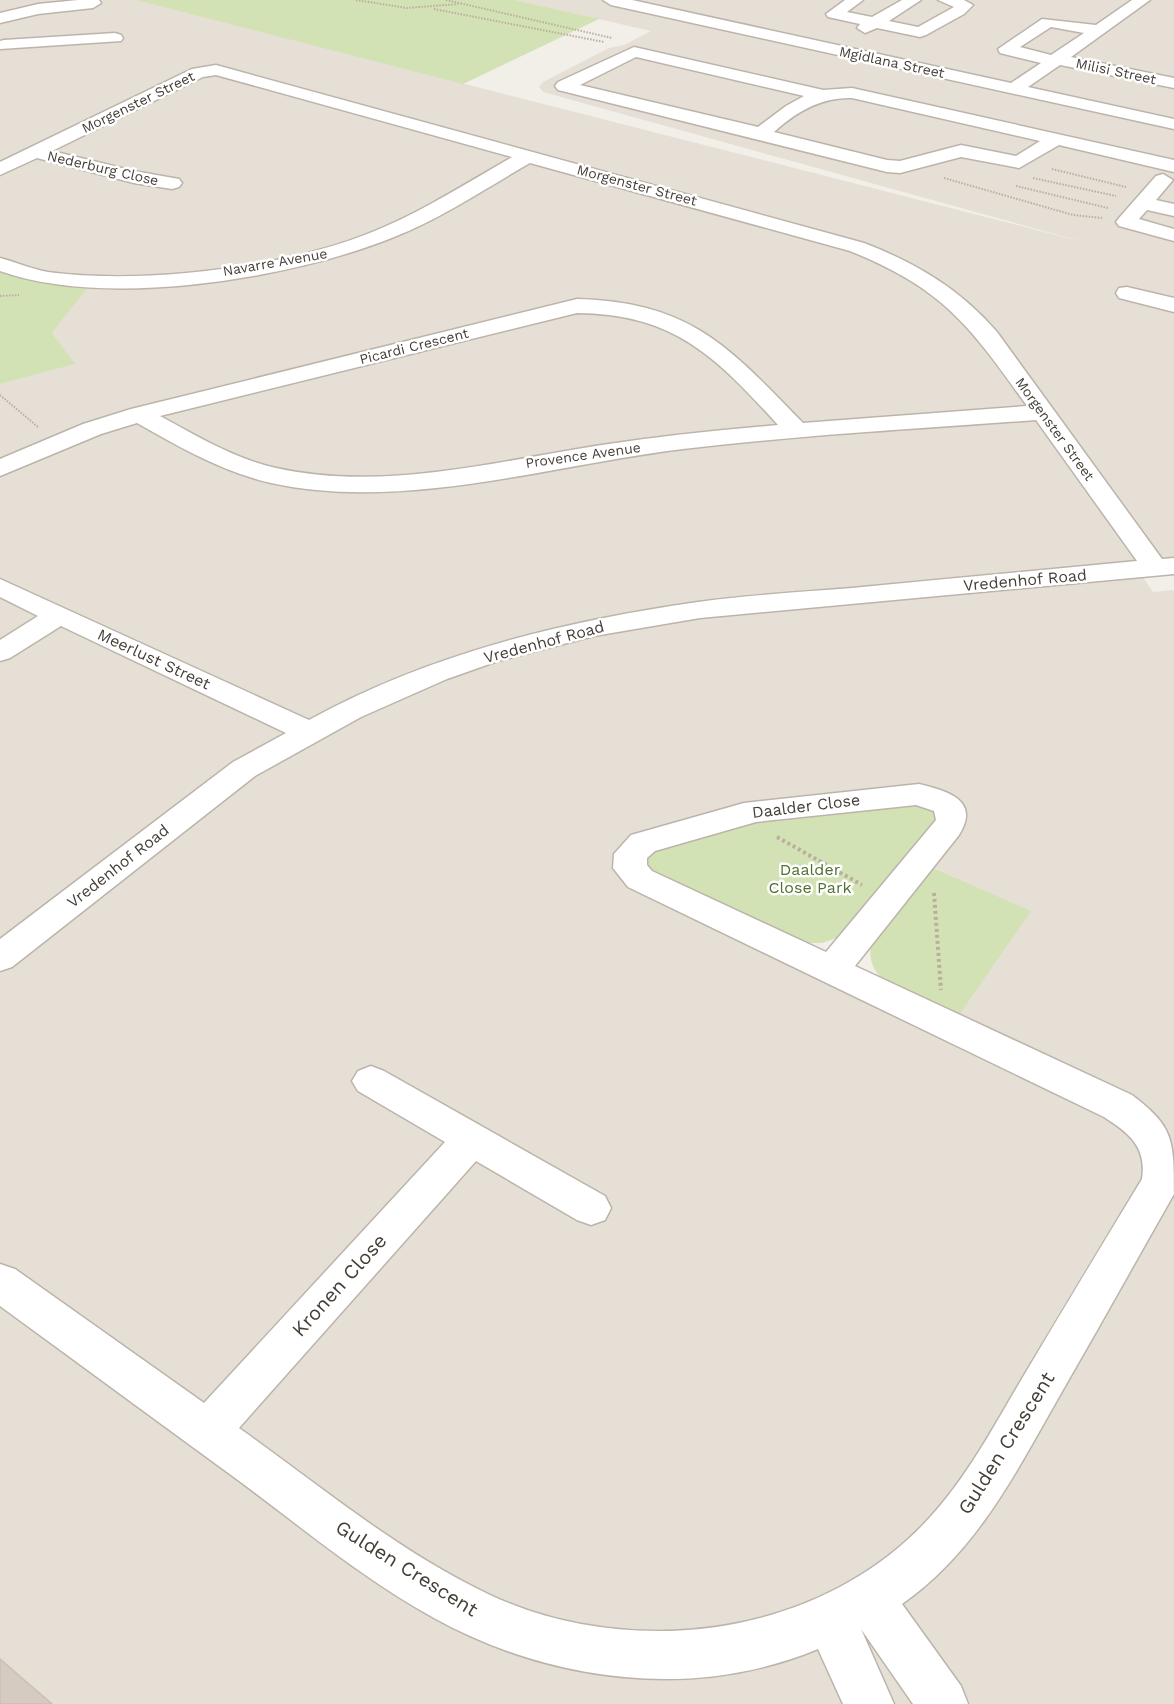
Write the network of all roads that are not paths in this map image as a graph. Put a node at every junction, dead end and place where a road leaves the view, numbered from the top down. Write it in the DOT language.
graph roads {
  1 [pos="611,0"];
  2 [pos="686,0"];
  3 [pos="855,0"];
  4 [pos="913,0"];
  5 [pos="946,0"];
  6 [pos="1140,0"];
  7 [pos="93,3"];
  8 [pos="662,11"];
  9 [pos="0,20"];
  10 [pos="873,23"];
  11 [pos="1098,30"];
  12 [pos="115,38"];
  13 [pos="2,48"];
  14 [pos="829,49"];
  15 [pos="1056,60"];
  16 [pos="1174,83"];
  17 [pos="1014,88"];
  18 [pos="814,99"];
  19 [pos="835,110"];
  20 [pos="1174,124"];
  21 [pos="762,133"];
  22 [pos="951,137"];
  23 [pos="1058,139"];
  24 [pos="35,152"];
  25 [pos="530,155"];
  26 [pos="1030,161"];
  27 [pos="0,169"];
  28 [pos="172,183"];
  29 [pos="1152,194"];
  30 [pos="1174,199"];
  31 [pos="1174,210"];
  32 [pos="1174,235"];
  33 [pos="0,264"];
  34 [pos="1127,293"];
  35 [pos="1164,303"];
  36 [pos="1174,329"];
  37 [pos="1042,412"];
  38 [pos="140,414"];
  39 [pos="799,432"];
  40 [pos="0,468"];
  41 [pos="1165,567"];
  42 [pos="0,587"];
  43 [pos="59,615"];
  44 [pos="0,652"];
  45 [pos="308,731"];
  46 [pos="0,958"];
  47 [pos="831,971"];
  48 [pos="371,1081"];
  49 [pos="1141,1122"];
  50 [pos="472,1139"];
  51 [pos="591,1208"];
  52 [pos="0,1281"];
  53 [pos="207,1431"];
  54 [pos="849,1609"];
  55 [pos="869,1704"];
  56 [pos="943,1704"];
  1 -- 8 [label="street, Mgidlana Street"];
  2 -- 8 [label="street"];
  3 -- 10 [label="street"];
  4 -- 10 [label="street"];
  5 -- 10 [label="street"];
  6 -- 11 [label="street"];
  7 -- 9 [label="street"];
  8 -- 14 [label="street, Mgidlana Street"];
  9 -- 13 [label="street"];
  10 -- 14 [label="street"];
  11 -- 15 [label="street"];
  11 -- 15 [label="street, Milisi Street"];
  12 -- 13 [label="street"];
  14 -- 17 [label="street, Mgidlana Street"];
  15 -- 16 [label="street, Milisi Street"];
  15 -- 17 [label="street"];
  17 -- 20 [label="street, Mgidlana Street"];
  18 -- 19 [label="street"];
  18 -- 21 [label="street"];
  18 -- 21 [label="street"];
  18 -- 23 [label="street"];
  21 -- 26 [label="street"];
  22 -- 26 [label="street"];
  23 -- 26 [label="street"];
  23 -- 29 [label="street"];
  24 -- 25 [label="street, Morgenster Street"];
  24 -- 27 [label="street, Morgenster Street"];
  24 -- 28 [label="street, Nederburg Close"];
  25 -- 33 [label="street, Navarre Avenue"];
  25 -- 37 [label="street, Morgenster Street"];
  26 -- 29 [label="street"];
  29 -- 30 [label="street"];
  29 -- 31 [label="street"];
  29 -- 32 [label="street"];
  34 -- 35 [label="street"];
  35 -- 36 [label="street"];
  37 -- 39 [label="street, Provence Avenue"];
  37 -- 41 [label="street, Morgenster Street"];
  38 -- 39 [label="street, Provence Avenue"];
  38 -- 39 [label="street, Picardi Crescent"];
  38 -- 40 [label="street, Picardi Crescent"];
  41 -- 45 [label="street, Vredenhof Road"];
  42 -- 43 [label="street, Meerlust Street"];
  43 -- 44 [label="street"];
  43 -- 45 [label="street, Meerlust Street"];
  45 -- 46 [label="street, Vredenhof Road"];
  47 -- 47 [label="street, Daalder Close"];
  47 -- 49 [label="street, Daalder Close"];
  48 -- 50 [label="street"];
  49 -- 54 [label="street, Gulden Crescent"];
  50 -- 51 [label="street"];
  50 -- 53 [label="street, Kronen Close"];
  52 -- 53 [label="street, Gulden Crescent"];
  53 -- 54 [label="street, Gulden Crescent"];
  54 -- 55 [label="street"];
  54 -- 56 [label="street"];
}
